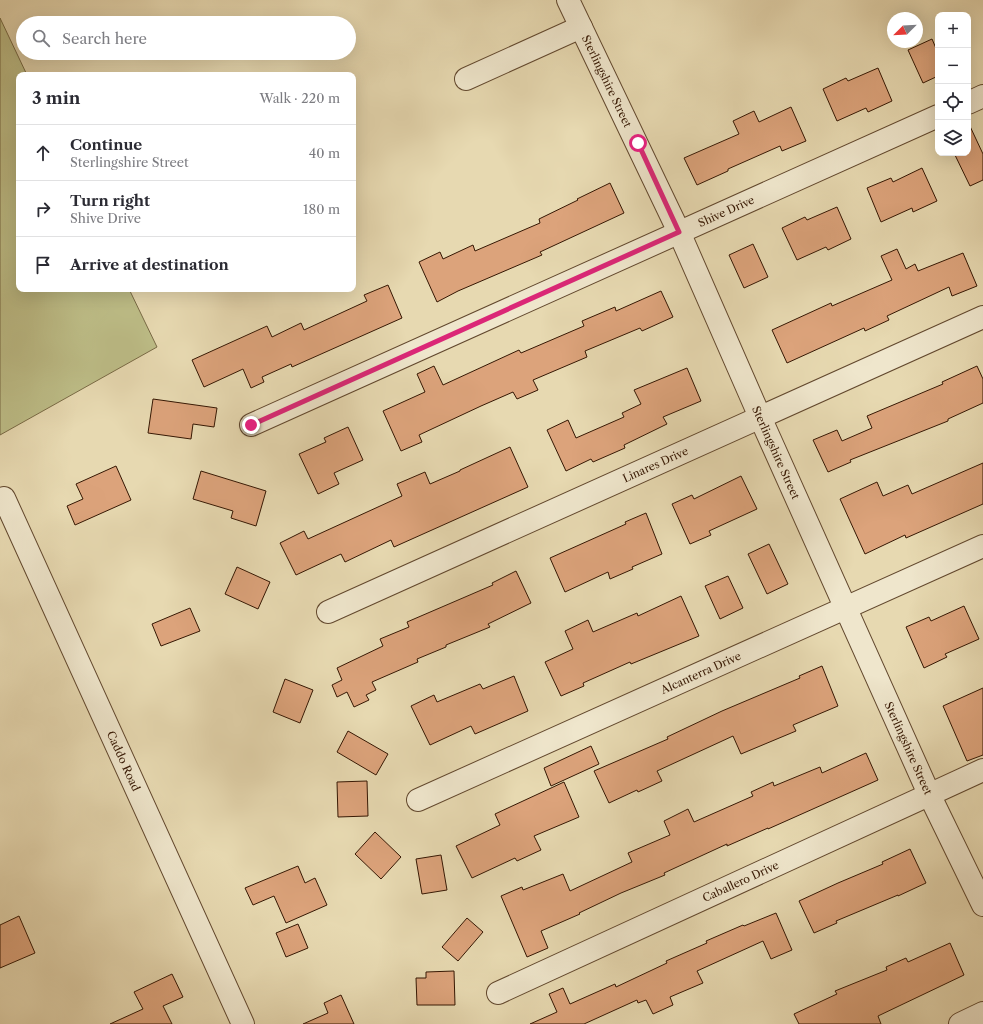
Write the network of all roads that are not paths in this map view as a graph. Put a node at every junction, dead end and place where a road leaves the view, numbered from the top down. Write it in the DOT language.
graph roads {
  1 [pos="568,0"];
  2 [pos="581,27"];
  3 [pos="466,79"];
  4 [pos="983,96"];
  5 [pos="971,102"];
  6 [pos="935,117"];
  7 [pos="679,232"];
  8 [pos="983,316"];
  9 [pos="760,417"];
  10 [pos="251,425"];
  11 [pos="4,498"];
  12 [pos="983,546"];
  13 [pos="845,608"];
  14 [pos="328,612"];
  15 [pos="983,770"];
  16 [pos="929,794"];
  17 [pos="418,800"];
  18 [pos="983,905"];
  19 [pos="498,993"];
  20 [pos="983,1013"];
  21 [pos="243,1024"];
  22 [pos="960,1024"];
  1 -- 2 [label="street, Sterlingshire Street"];
  2 -- 3 [label="street"];
  2 -- 7 [label="street, Sterlingshire Street"];
  4 -- 5 [label="street"];
  6 -- 7 [label="street, Shive Drive"];
  7 -- 9 [label="street, Sterlingshire Street"];
  7 -- 10 [label="street, Shive Drive"];
  8 -- 9 [label="street, Linares Drive"];
  9 -- 13 [label="street, Sterlingshire Street"];
  9 -- 14 [label="street, Linares Drive"];
  11 -- 21 [label="street, Caddo Road"];
  12 -- 13 [label="street, Alcanterra Drive"];
  13 -- 16 [label="street, Sterlingshire Street"];
  13 -- 17 [label="street, Alcanterra Drive"];
  15 -- 16 [label="street, Caballero Drive"];
  16 -- 18 [label="street, Sterlingshire Street"];
  16 -- 19 [label="street, Caballero Drive"];
  20 -- 22 [label="street"];
}
